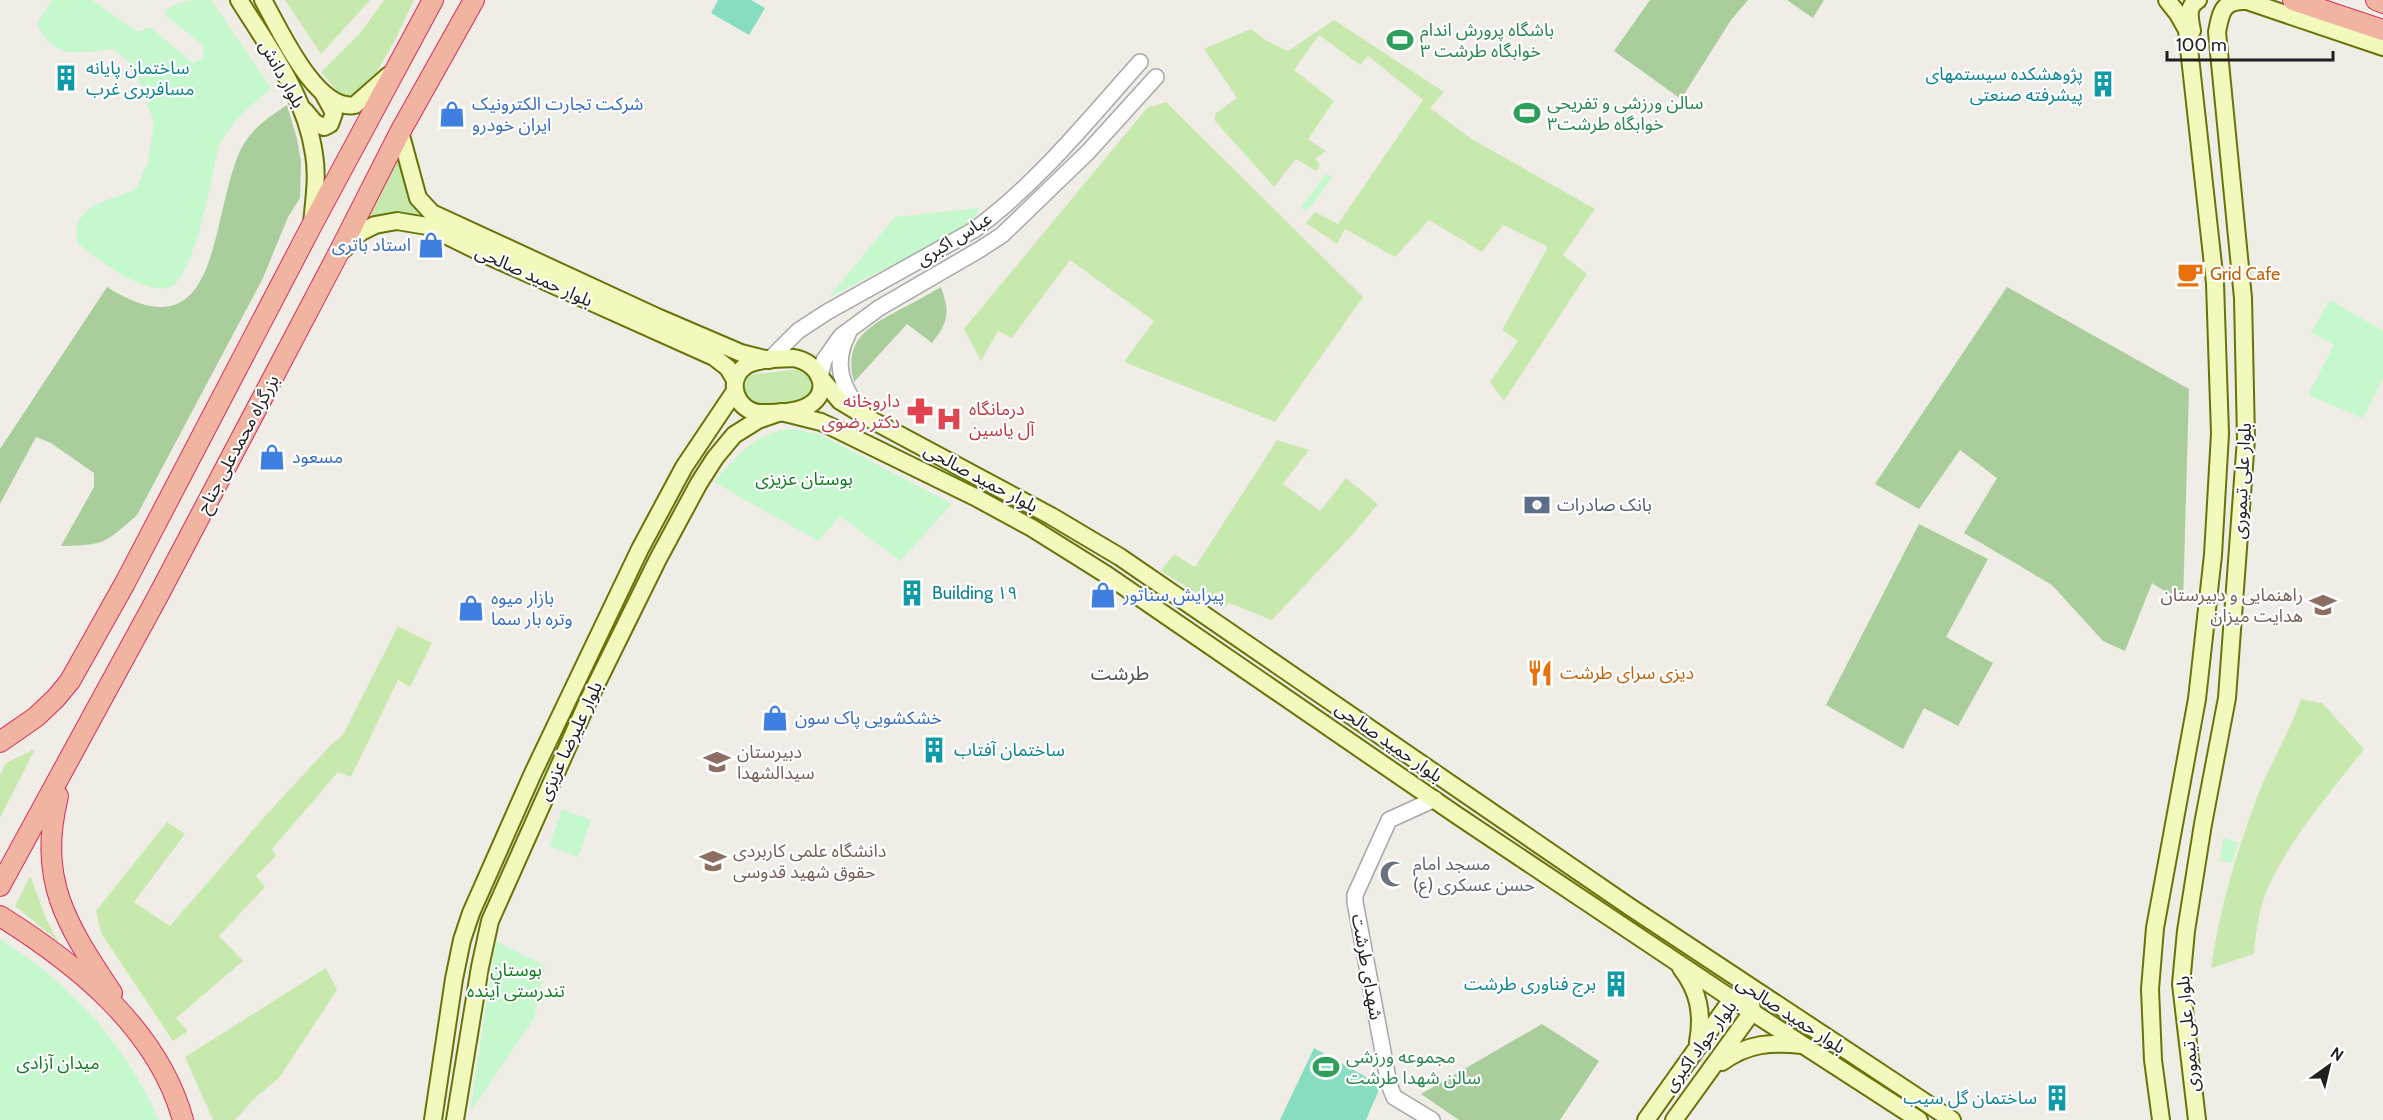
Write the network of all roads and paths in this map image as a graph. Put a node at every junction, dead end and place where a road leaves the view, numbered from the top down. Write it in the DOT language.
graph roads {
  1 [pos="239,0"];
  2 [pos="262,0"];
  3 [pos="422,0"];
  4 [pos="433,0"];
  5 [pos="474,0"];
  6 [pos="2167,0"];
  7 [pos="2198,0"];
  8 [pos="2207,0"];
  9 [pos="2293,0"];
  10 [pos="2376,0"];
  11 [pos="2383,3"];
  12 [pos="2219,19"];
  13 [pos="2383,30"];
  14 [pos="409,44"];
  15 [pos="2383,47"];
  16 [pos="1140,62"];
  17 [pos="394,71"];
  18 [pos="1156,77"];
  19 [pos="2193,85"];
  20 [pos="321,90"];
  21 [pos="303,108"];
  22 [pos="400,132"];
  23 [pos="312,225"];
  24 [pos="485,246"];
  25 [pos="337,256"];
  26 [pos="852,326"];
  27 [pos="770,360"];
  28 [pos="820,376"];
  29 [pos="735,385"];
  30 [pos="781,412"];
  31 [pos="868,418"];
  32 [pos="3,742"];
  33 [pos="64,769"];
  34 [pos="1449,783"];
  35 [pos="1435,800"];
  36 [pos="22,846"];
  37 [pos="0,854"];
  38 [pos="0,886"];
  39 [pos="471,913"];
  40 [pos="0,916"];
  41 [pos="490,921"];
  42 [pos="1693,950"];
  43 [pos="1677,962"];
  44 [pos="1750,988"];
  45 [pos="1732,999"];
  46 [pos="1752,1012"];
  47 [pos="126,1016"];
  48 [pos="1805,1046"];
  49 [pos="1697,1048"];
  50 [pos="440,1067"];
  51 [pos="1711,1070"];
  52 [pos="463,1072"];
  53 [pos="2196,1117"];
  54 [pos="2161,1119"];
  55 [pos="183,1120"];
  56 [pos="433,1120"];
  57 [pos="455,1120"];
  58 [pos="1432,1120"];
  59 [pos="1646,1120"];
  60 [pos="1674,1120"];
  61 [pos="1919,1120"];
  62 [pos="1952,1120"];
  1 -- 21 [label="main road, بلوار دانش"];
  2 -- 20 [label="main road, بلوار دانش"];
  3 -- 14 [label="highway"];
  4 -- 14 [label="highway, بزرگراه محمدعلی جناح"];
  5 -- 22 [label="highway, بزرگراه محمدعلی جناح"];
  6 -- 19 [label="main road, بلوار علی تیموری"];
  7 -- 19 [label="main road"];
  8 -- 12 [label="main road"];
  9 -- 13 [label="highway"];
  10 -- 11 [label="highway"];
  12 -- 15 [label="main road"];
  12 -- 53 [label="main road, بلوار علی تیموری"];
  14 -- 17 [label="highway, بزرگراه محمدعلی جناح"];
  16 -- 27 [label="street, عباس اکبری"];
  17 -- 20 [label="main road, بلوار دانش"];
  17 -- 23 [label="highway, بزرگراه محمدعلی جناح"];
  18 -- 26 [label="street, عباس اکبری"];
  19 -- 54 [label="main road, بلوار علی تیموری"];
  20 -- 21 [label="main road"];
  21 -- 23 [label="main road, بلوار دانش"];
  22 -- 24 [label="main road"];
  22 -- 25 [label="highway, بزرگراه محمدعلی جناح"];
  23 -- 32 [label="highway, بزرگراه محمدعلی جناح"];
  24 -- 25 [label="main road, بلوار حمید صالحی"];
  24 -- 27 [label="main road, بلوار حمید صالحی"];
  24 -- 29 [label="main road, بلوار حمید صالحی"];
  25 -- 33 [label="highway, بزرگراه محمدعلی جناح"];
  26 -- 28 [label="street, عباس اکبری"];
  26 -- 31 [label="street"];
  27 -- 28 [label="main road"];
  27 -- 29 [label="main road"];
  28 -- 30 [label="main road"];
  28 -- 31 [label="main road, بلوار حمید صالحی"];
  29 -- 30 [label="main road"];
  29 -- 39 [label="main road, بلوار علیرضا عزیزی"];
  30 -- 35 [label="main road, بلوار حمید صالحی"];
  30 -- 41 [label="main road, بلوار علیرضا عزیزی"];
  31 -- 34 [label="main road, بلوار حمید صالحی"];
  33 -- 36 [label="highway, بزرگراه محمدعلی جناح"];
  33 -- 47 [label="highway"];
  34 -- 35 [label="main road"];
  34 -- 42 [label="main road, بلوار حمید صالحی"];
  35 -- 43 [label="main road, بلوار حمید صالحی"];
  35 -- 58 [label="street, شهدای طرشت"];
  36 -- 37 [label="highway"];
  36 -- 38 [label="highway, بزرگراه محمدعلی جناح"];
  39 -- 41 [label="main road"];
  39 -- 50 [label="main road, بلوار علیرضا عزیزی"];
  40 -- 47 [label="highway"];
  41 -- 52 [label="main road, بلوار علیرضا عزیزی"];
  42 -- 43 [label="main road"];
  42 -- 44 [label="main road, بلوار حمید صالحی"];
  43 -- 45 [label="main road, بلوار حمید صالحی"];
  43 -- 49 [label="main road"];
  44 -- 45 [label="main road, بلوار جواد اکبری"];
  44 -- 46 [label="main road, بلوار جواد اکبری"];
  44 -- 62 [label="main road, بلوار حمید صالحی"];
  45 -- 46 [label="main road, بلوار حمید صالحی"];
  45 -- 49 [label="main road, بلوار جواد اکبری"];
  46 -- 48 [label="main road, بلوار حمید صالحی"];
  46 -- 51 [label="main road, بلوار جواد اکبری"];
  47 -- 55 [label="highway"];
  48 -- 51 [label="main road"];
  48 -- 61 [label="main road, بلوار حمید صالحی"];
  49 -- 59 [label="main road, بلوار جواد اکبری"];
  50 -- 52 [label="main road"];
  50 -- 56 [label="main road, بلوار علیرضا عزیزی"];
  51 -- 60 [label="main road, بلوار جواد اکبری"];
  52 -- 57 [label="main road, بلوار علیرضا عزیزی"];
}
